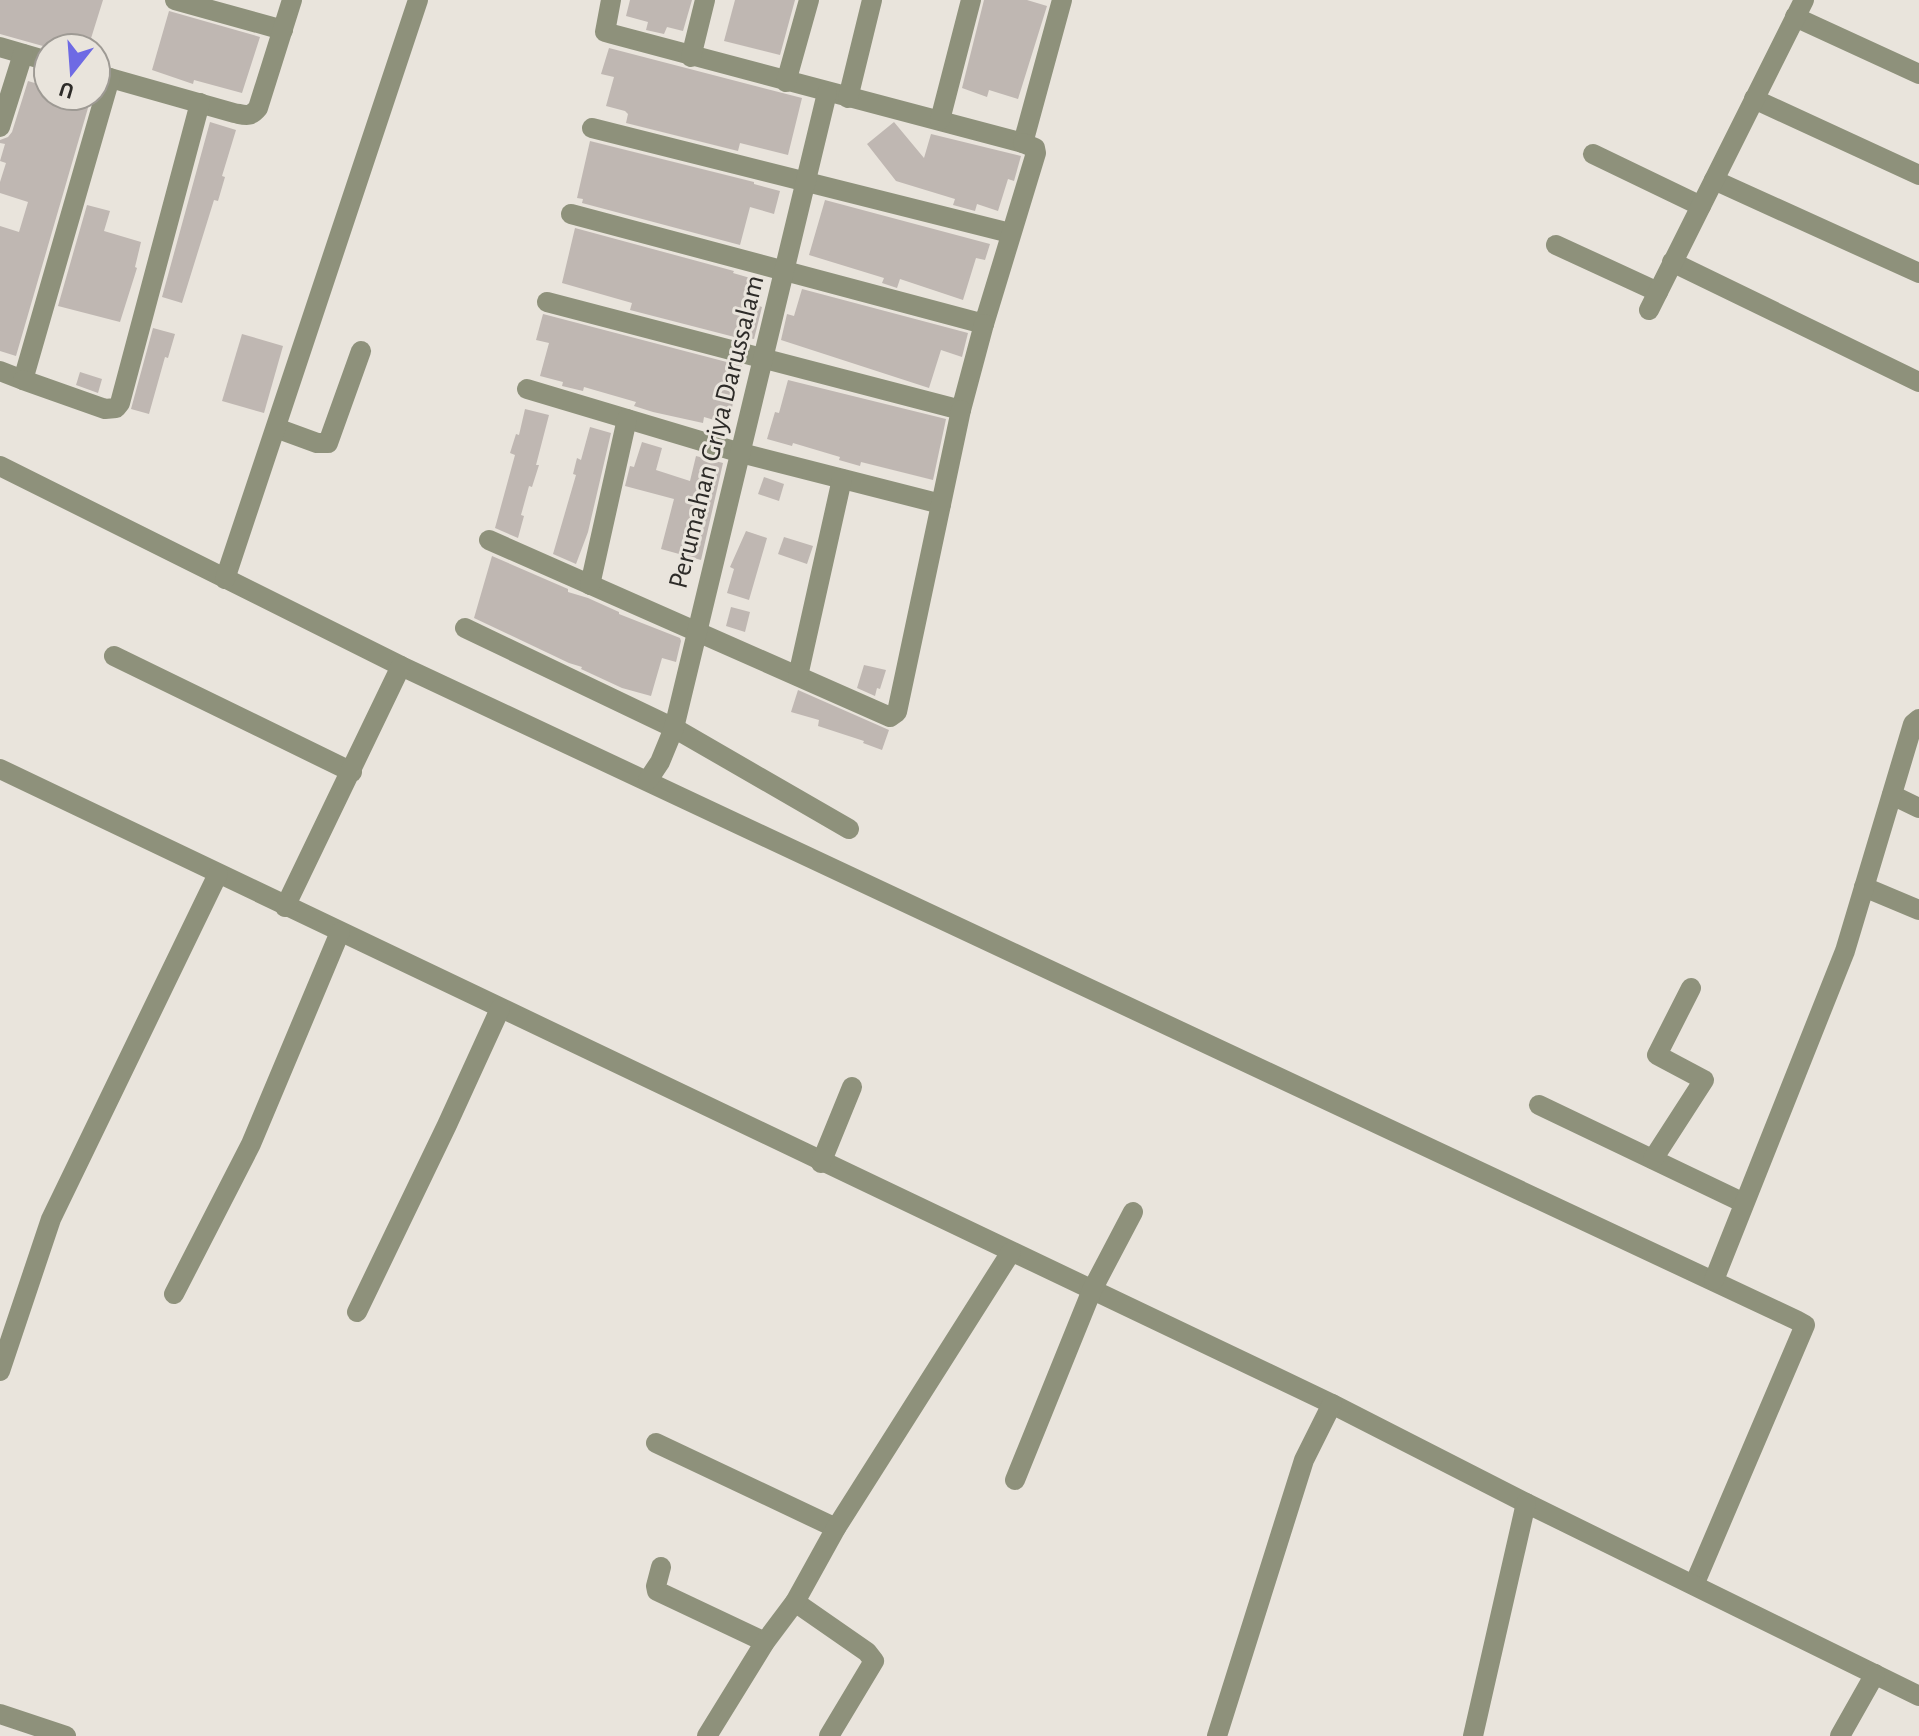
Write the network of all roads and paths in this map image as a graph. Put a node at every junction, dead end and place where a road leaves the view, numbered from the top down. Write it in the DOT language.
graph roads {
  1 [pos="175,0"];
  2 [pos="292,0"];
  3 [pos="418,0"];
  4 [pos="611,0"];
  5 [pos="705,0"];
  6 [pos="809,0"];
  7 [pos="872,0"];
  8 [pos="971,0"];
  9 [pos="1062,0"];
  10 [pos="1800,9"];
  11 [pos="283,30"];
  12 [pos="0,47"];
  13 [pos="23,54"];
  14 [pos="32,57"];
  15 [pos="691,57"];
  16 [pos="1919,74"];
  17 [pos="112,79"];
  18 [pos="786,82"];
  19 [pos="827,93"];
  20 [pos="848,98"];
  21 [pos="1754,99"];
  22 [pos="200,103"];
  23 [pos="94,112"];
  24 [pos="940,120"];
  25 [pos="0,127"];
  26 [pos="592,128"];
  27 [pos="1023,143"];
  28 [pos="1593,154"];
  29 [pos="1919,175"];
  30 [pos="1714,180"];
  31 [pos="806,183"];
  32 [pos="1701,206"];
  33 [pos="571,214"];
  34 [pos="1010,233"];
  35 [pos="1556,245"];
  36 [pos="1672,262"];
  37 [pos="785,270"];
  38 [pos="1919,273"];
  39 [pos="547,302"];
  40 [pos="984,324"];
  41 [pos="361,351"];
  42 [pos="764,357"];
  43 [pos="0,371"];
  44 [pos="23,380"];
  45 [pos="1919,382"];
  46 [pos="527,389"];
  47 [pos="961,410"];
  48 [pos="627,419"];
  49 [pos="276,428"];
  50 [pos="741,453"];
  51 [pos="0,466"];
  52 [pos="842,479"];
  53 [pos="941,504"];
  54 [pos="489,540"];
  55 [pos="225,579"];
  56 [pos="590,585"];
  57 [pos="465,628"];
  58 [pos="697,632"];
  59 [pos="114,656"];
  60 [pos="401,666"];
  61 [pos="798,676"];
  62 [pos="1919,719"];
  63 [pos="671,735"];
  64 [pos="0,769"];
  65 [pos="352,772"];
  66 [pos="648,780"];
  67 [pos="1892,795"];
  68 [pos="1919,808"];
  69 [pos="849,829"];
  70 [pos="218,874"];
  71 [pos="1864,887"];
  72 [pos="289,899"];
  73 [pos="1919,910"];
  74 [pos="340,932"];
  75 [pos="1691,988"];
  76 [pos="500,1009"];
  77 [pos="852,1087"];
  78 [pos="1539,1105"];
  79 [pos="827,1147"];
  80 [pos="1653,1159"];
  81 [pos="1744,1203"];
  82 [pos="1133,1212"];
  83 [pos="1011,1252"];
  84 [pos="1718,1271"];
  85 [pos="1095,1283"];
  86 [pos="174,1294"];
  87 [pos="357,1312"];
  88 [pos="0,1371"];
  89 [pos="1332,1404"];
  90 [pos="656,1443"];
  91 [pos="1015,1480"];
  92 [pos="1526,1503"];
  93 [pos="836,1528"];
  94 [pos="661,1567"];
  95 [pos="1695,1581"];
  96 [pos="795,1602"];
  97 [pos="765,1642"];
  98 [pos="1875,1674"];
  99 [pos="1919,1696"];
  100 [pos="0,1714"];
  101 [pos="66,1736"];
  102 [pos="707,1736"];
  103 [pos="829,1736"];
  104 [pos="1217,1736"];
  105 [pos="1473,1736"];
  106 [pos="1840,1736"];
  1 -- 11 [label="street"];
  2 -- 11 [label="street"];
  3 -- 49 [label="street"];
  4 -- 15 [label="street"];
  5 -- 15 [label="street"];
  6 -- 18 [label="street"];
  7 -- 20 [label="street"];
  8 -- 24 [label="street"];
  9 -- 27 [label="street"];
  10 -- 16 [label="street"];
  10 -- 21 [label="street"];
  11 -- 22 [label="street"];
  12 -- 13 [label="street"];
  13 -- 14 [label="street"];
  13 -- 25 [label="street"];
  15 -- 18 [label="street"];
  17 -- 22 [label="street"];
  18 -- 19 [label="street"];
  19 -- 20 [label="street"];
  19 -- 31 [label="street, Perumahan Griya Darussalam"];
  20 -- 24 [label="street"];
  21 -- 29 [label="street"];
  21 -- 30 [label="street"];
  22 -- 44 [label="street"];
  23 -- 44 [label="street"];
  24 -- 27 [label="street"];
  26 -- 31 [label="street"];
  27 -- 34 [label="street"];
  28 -- 32 [label="street"];
  30 -- 32 [label="street"];
  30 -- 38 [label="street"];
  31 -- 34 [label="street"];
  31 -- 37 [label="street, Perumahan Griya Darussalam"];
  32 -- 36 [label="street"];
  33 -- 37 [label="street"];
  34 -- 40 [label="street"];
  35 -- 36 [label="street"];
  36 -- 45 [label="street"];
  37 -- 40 [label="street"];
  37 -- 42 [label="street, Perumahan Griya Darussalam"];
  39 -- 42 [label="street"];
  40 -- 47 [label="street"];
  41 -- 49 [label="street"];
  42 -- 47 [label="street"];
  42 -- 50 [label="street, Perumahan Griya Darussalam"];
  43 -- 44 [label="street"];
  46 -- 48 [label="street"];
  47 -- 53 [label="street"];
  48 -- 50 [label="street"];
  48 -- 56 [label="street"];
  49 -- 55 [label="street"];
  50 -- 52 [label="street"];
  50 -- 58 [label="street, Perumahan Griya Darussalam"];
  51 -- 55 [label="street"];
  52 -- 53 [label="street"];
  52 -- 61 [label="street"];
  53 -- 61 [label="street"];
  54 -- 56 [label="street"];
  55 -- 60 [label="street"];
  56 -- 58 [label="street"];
  57 -- 63 [label="street"];
  58 -- 61 [label="street"];
  58 -- 63 [label="street, Perumahan Griya Darussalam"];
  59 -- 65 [label="street"];
  60 -- 65 [label="street"];
  60 -- 66 [label="street"];
  62 -- 67 [label="street"];
  63 -- 66 [label="street, Perumahan Griya Darussalam"];
  63 -- 69 [label="street"];
  64 -- 70 [label="street"];
  65 -- 72 [label="street"];
  66 -- 84 [label="street"];
  67 -- 68 [label="street"];
  67 -- 71 [label="street"];
  70 -- 72 [label="street"];
  70 -- 88 [label="street"];
  71 -- 73 [label="street"];
  71 -- 81 [label="street"];
  72 -- 74 [label="street"];
  74 -- 76 [label="street"];
  74 -- 86 [label="street"];
  75 -- 80 [label="street"];
  76 -- 79 [label="street"];
  76 -- 87 [label="street"];
  77 -- 79 [label="street"];
  78 -- 80 [label="street"];
  79 -- 83 [label="street"];
  80 -- 81 [label="street"];
  81 -- 84 [label="street"];
  82 -- 85 [label="street"];
  83 -- 85 [label="street"];
  83 -- 93 [label="street"];
  84 -- 95 [label="street"];
  85 -- 89 [label="street"];
  85 -- 91 [label="street"];
  89 -- 92 [label="street"];
  89 -- 104 [label="street"];
  90 -- 93 [label="street"];
  92 -- 95 [label="street"];
  92 -- 105 [label="street"];
  93 -- 96 [label="street"];
  94 -- 97 [label="street"];
  95 -- 98 [label="street"];
  96 -- 97 [label="street"];
  96 -- 103 [label="street"];
  97 -- 102 [label="street"];
  98 -- 99 [label="street"];
  98 -- 106 [label="street"];
  100 -- 101 [label="street"];
}
